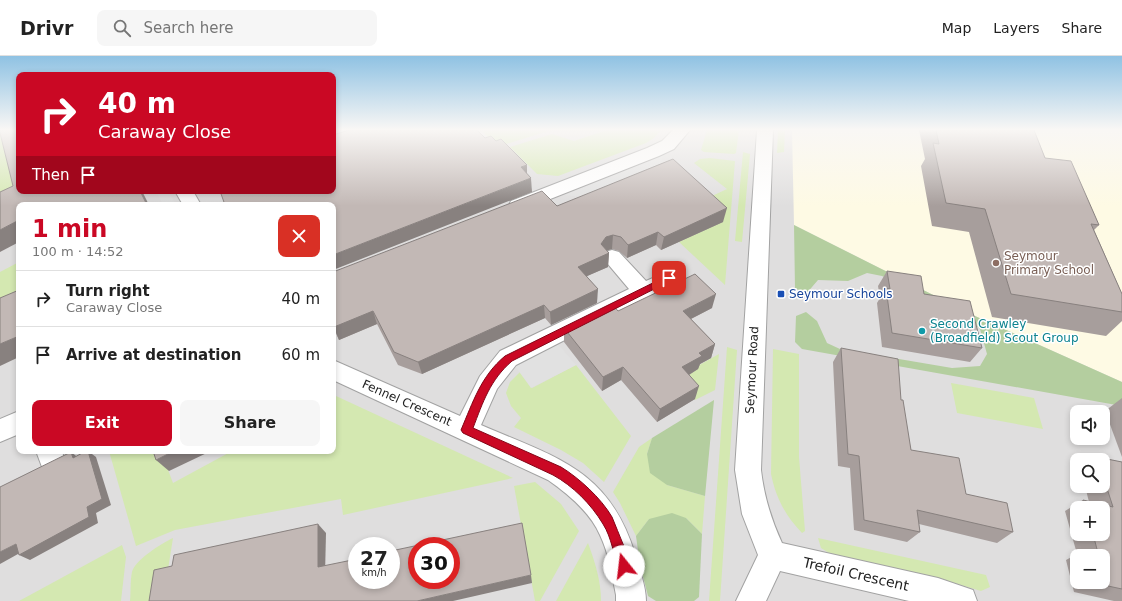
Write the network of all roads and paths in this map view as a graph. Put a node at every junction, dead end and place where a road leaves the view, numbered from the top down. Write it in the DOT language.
graph roads {
  1 [pos="645,155"];
  2 [pos="764,155"];
  3 [pos="506,210"];
  4 [pos="612,257"];
  5 [pos="669,278"];
  6 [pos="643,291"];
  7 [pos="336,371"];
  8 [pos="16,423"];
  9 [pos="467,430"];
  10 [pos="0,431"];
  11 [pos="773,554"];
  12 [pos="631,601"];
  13 [pos="751,601"];
  14 [pos="962,601"];
  1 -- 3 [label="street"];
  2 -- 11 [label="street, Seymour Road"];
  4 -- 6 [label="street"];
  5 -- 6 [label="street"];
  6 -- 9 [label="street"];
  7 -- 9 [label="street, Fennel Crescent"];
  8 -- 10 [label="street"];
  9 -- 12 [label="street, Fennel Crescent"];
  11 -- 13 [label="street"];
  11 -- 14 [label="street, Trefoil Crescent"];
}
